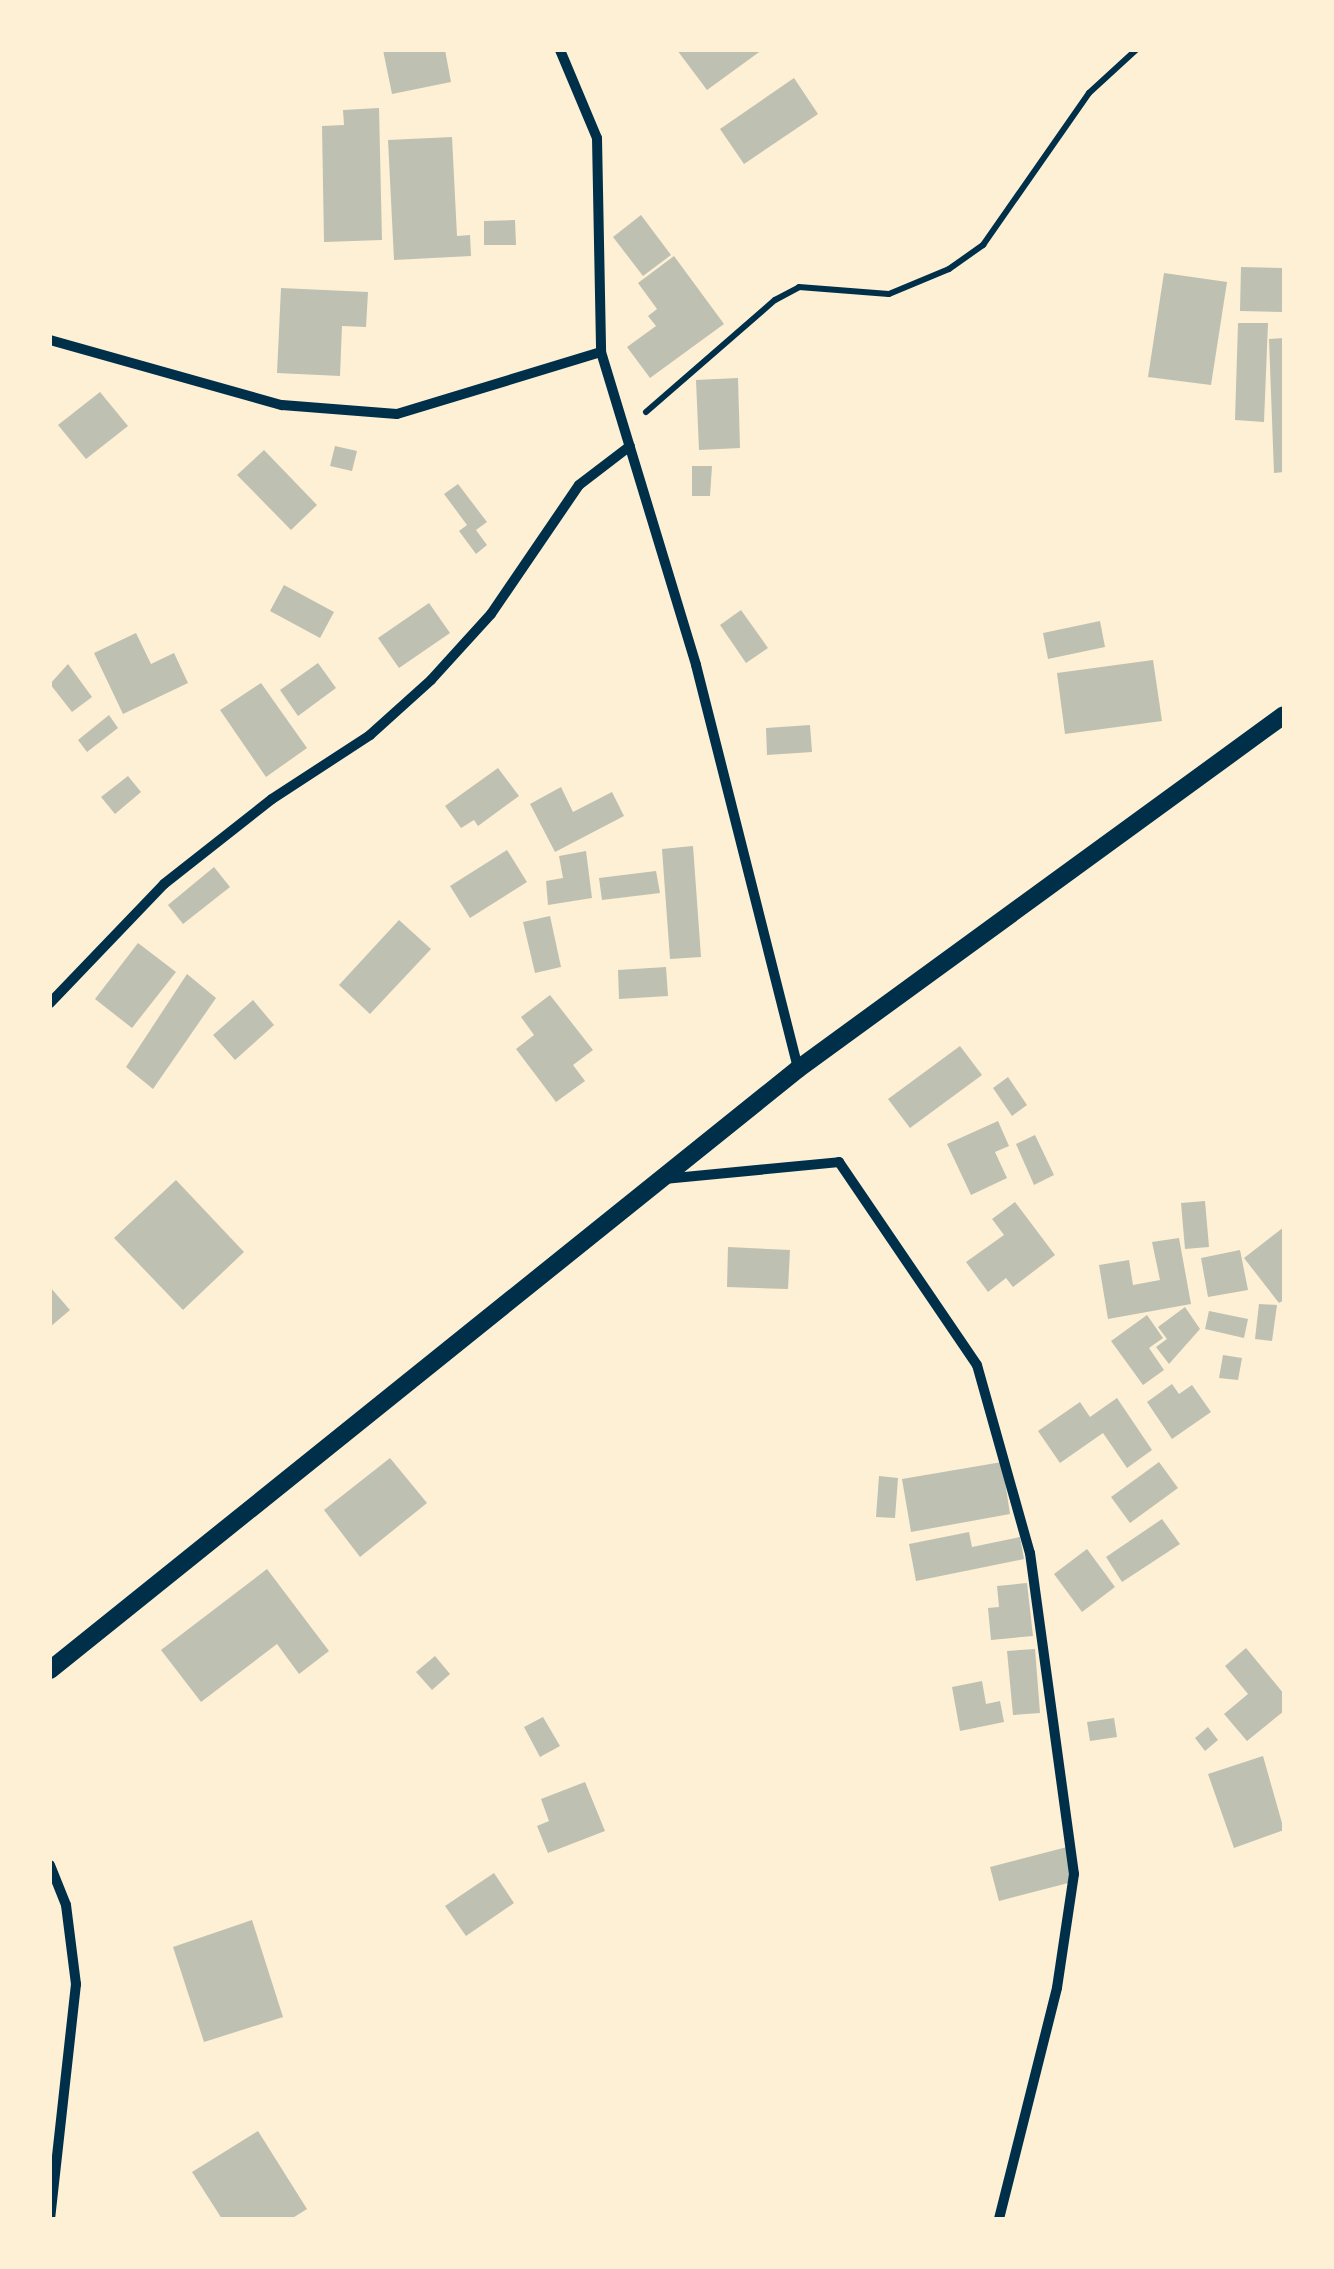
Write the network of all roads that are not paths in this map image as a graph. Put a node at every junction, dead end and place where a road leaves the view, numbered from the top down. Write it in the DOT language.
graph roads {
  1 [pos="560,50"];
  2 [pos="50,340"];
  3 [pos="601,352"];
  4 [pos="630,446"];
  5 [pos="1284,715"];
  6 [pos="50,1003"];
  7 [pos="798,1069"];
  8 [pos="658,1180"];
  9 [pos="50,1670"];
  10 [pos="50,1865"];
  11 [pos="50,2219"];
  12 [pos="999,2219"];
  1 -- 3 [label="street"];
  2 -- 3 [label="street"];
  3 -- 4 [label="street"];
  4 -- 6 [label="street"];
  4 -- 7 [label="street"];
  5 -- 7 [label="street"];
  7 -- 8 [label="street"];
  8 -- 9 [label="street"];
  8 -- 12 [label="street"];
  10 -- 11 [label="street"];
}
